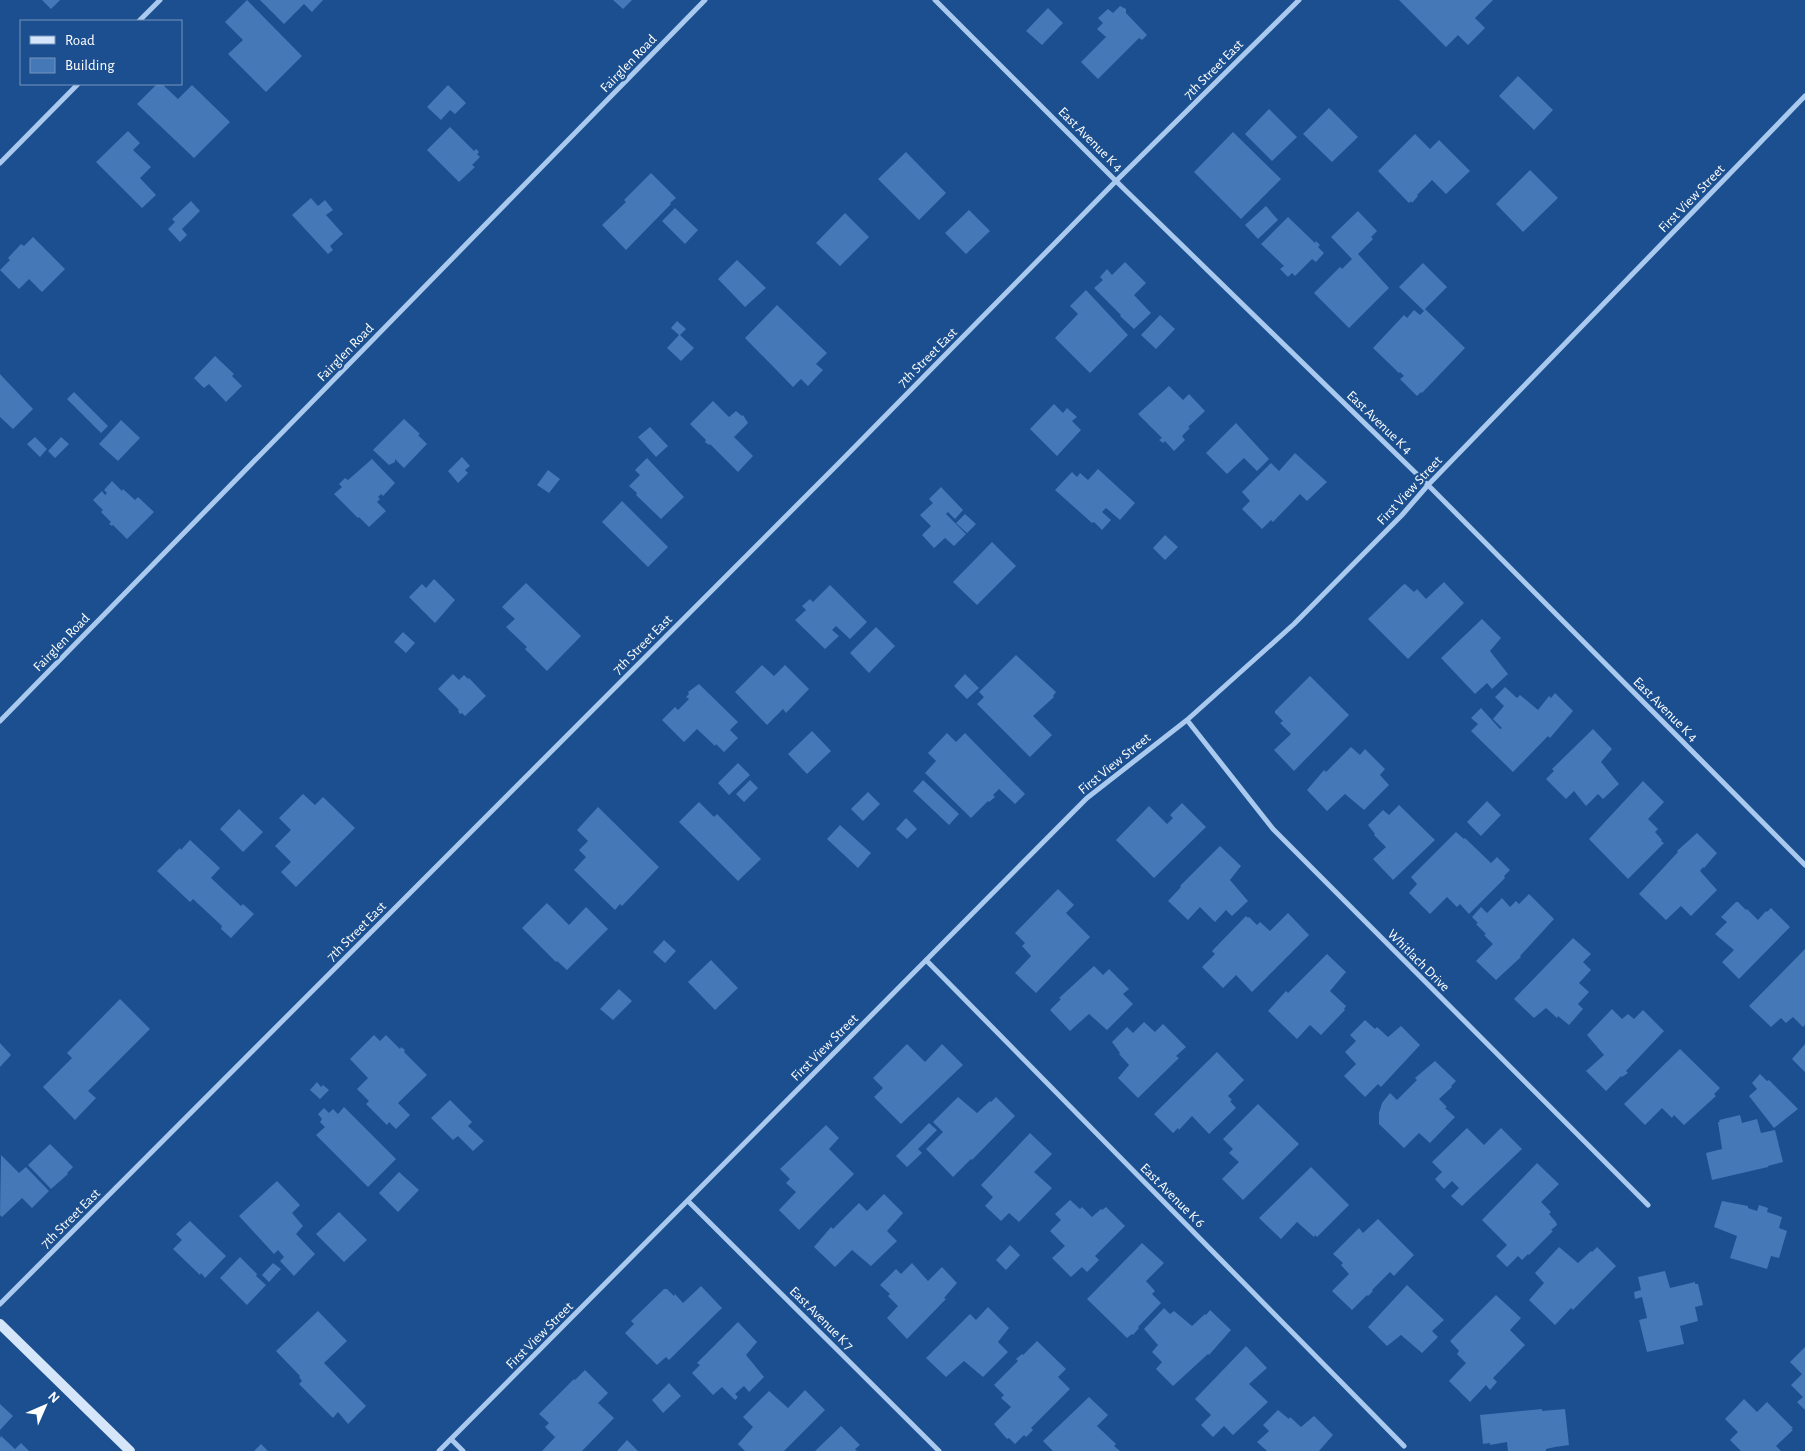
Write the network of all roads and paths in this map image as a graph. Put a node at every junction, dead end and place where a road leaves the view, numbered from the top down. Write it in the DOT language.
graph roads {
  1 [pos="160,0"];
  2 [pos="705,0"];
  3 [pos="936,0"];
  4 [pos="1299,0"];
  5 [pos="140,20"];
  6 [pos="77,85"];
  7 [pos="1805,96"];
  8 [pos="0,163"];
  9 [pos="1116,181"];
  10 [pos="1428,485"];
  11 [pos="0,720"];
  12 [pos="1187,720"];
  13 [pos="1805,865"];
  14 [pos="926,960"];
  15 [pos="688,1201"];
  16 [pos="1648,1205"];
  17 [pos="0,1304"];
  18 [pos="0,1324"];
  19 [pos="451,1439"];
  20 [pos="1404,1446"];
  21 [pos="130,1451"];
  22 [pos="439,1451"];
  23 [pos="463,1451"];
  24 [pos="939,1451"];
  1 -- 5 [label="street"];
  2 -- 11 [label="street, Fairglen Road"];
  3 -- 9 [label="street, East Avenue K 4"];
  4 -- 9 [label="street, 7th Street East"];
  6 -- 8 [label="street"];
  7 -- 10 [label="street, First View Street"];
  9 -- 10 [label="street, East Avenue K 4"];
  9 -- 17 [label="street, 7th Street East"];
  10 -- 12 [label="street, First View Street"];
  10 -- 13 [label="street, East Avenue K 4"];
  12 -- 14 [label="street, First View Street"];
  12 -- 16 [label="street, Whitlach Drive"];
  14 -- 15 [label="street, First View Street"];
  14 -- 20 [label="street, East Avenue K 6"];
  15 -- 19 [label="street, First View Street"];
  15 -- 24 [label="street, East Avenue K 7"];
  18 -- 21 [label="street"];
  19 -- 22 [label="street, First View Street"];
  19 -- 23 [label="street"];
}
